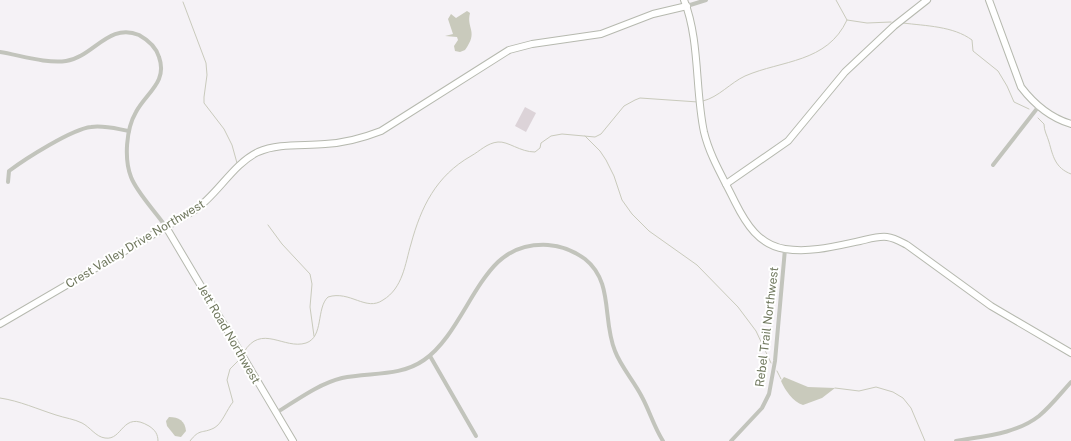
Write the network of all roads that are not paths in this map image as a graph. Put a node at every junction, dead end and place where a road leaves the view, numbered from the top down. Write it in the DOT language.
graph roads {
  1 [pos="706,0"];
  2 [pos="927,0"];
  3 [pos="988,0"];
  4 [pos="686,3"];
  5 [pos="0,52"];
  6 [pos="1039,106"];
  7 [pos="1071,124"];
  8 [pos="129,131"];
  9 [pos="993,165"];
  10 [pos="8,182"];
  11 [pos="726,184"];
  12 [pos="166,227"];
  13 [pos="785,249"];
  14 [pos="0,324"];
  15 [pos="1071,353"];
  16 [pos="430,356"];
  17 [pos="1071,382"];
  18 [pos="276,413"];
  19 [pos="476,436"];
  20 [pos="293,441"];
  21 [pos="663,441"];
  22 [pos="731,441"];
  23 [pos="958,441"];
  1 -- 4 [label="street, Crest Valley Drive Northwest"];
  2 -- 11 [label="street"];
  3 -- 6 [label="street"];
  4 -- 11 [label="street"];
  4 -- 12 [label="street, Crest Valley Drive Northwest"];
  5 -- 8 [label="street"];
  6 -- 7 [label="street"];
  6 -- 9 [label="street"];
  8 -- 10 [label="street"];
  8 -- 12 [label="street"];
  11 -- 13 [label="street"];
  12 -- 14 [label="street, Crest Valley Drive Northwest"];
  12 -- 18 [label="street, Jett Road Northwest"];
  13 -- 15 [label="street"];
  13 -- 22 [label="street, Rebel Trail Northwest"];
  16 -- 18 [label="street"];
  16 -- 19 [label="street"];
  16 -- 21 [label="street"];
  17 -- 23 [label="street"];
  18 -- 20 [label="street, Jett Road Northwest"];
}
